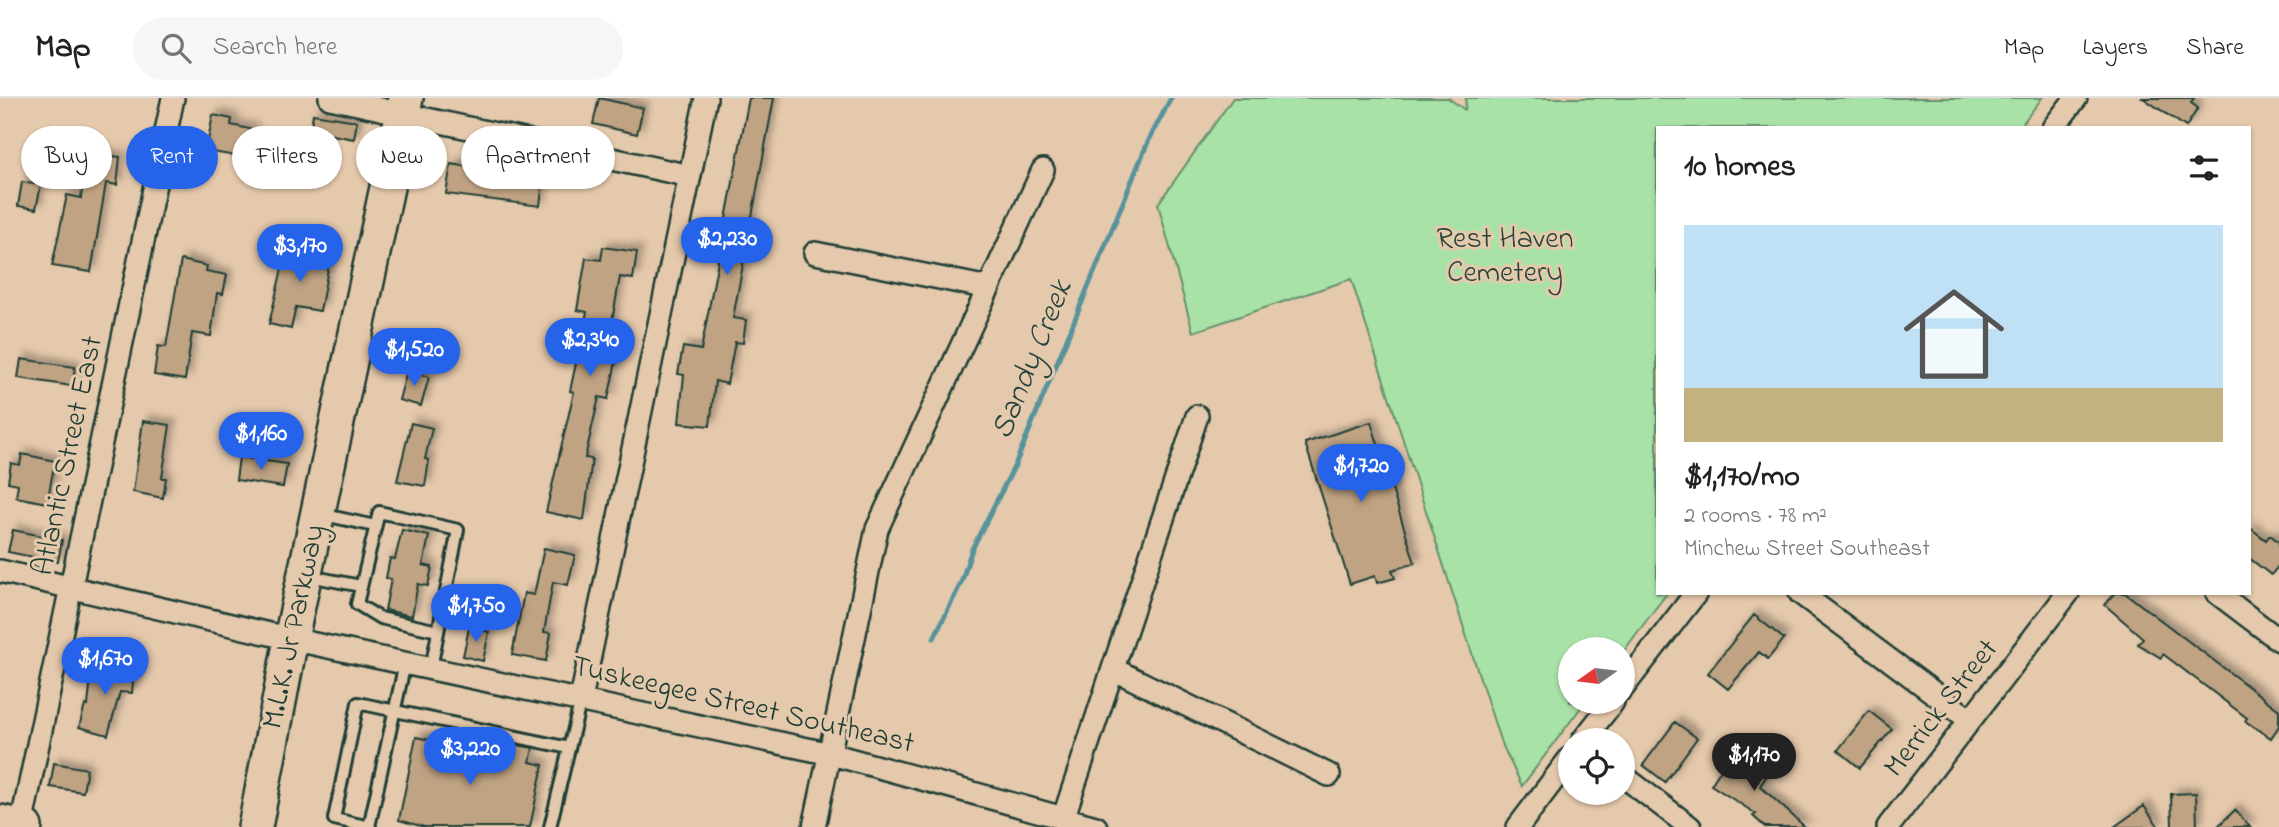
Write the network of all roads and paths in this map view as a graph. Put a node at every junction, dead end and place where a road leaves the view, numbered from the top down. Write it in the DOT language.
graph roads {
  1 [pos="173,98"];
  2 [pos="330,98"];
  3 [pos="706,98"];
  4 [pos="2076,98"];
  5 [pos="404,106"];
  6 [pos="2055,126"];
  7 [pos="1043,170"];
  8 [pos="690,176"];
  9 [pos="815,253"];
  10 [pos="989,288"];
  11 [pos="1197,416"];
  12 [pos="318,514"];
  13 [pos="375,526"];
  14 [pos="0,571"];
  15 [pos="305,575"];
  16 [pos="73,586"];
  17 [pos="361,586"];
  18 [pos="1694,595"];
  19 [pos="1803,595"];
  20 [pos="2066,595"];
  21 [pos="2220,595"];
  22 [pos="438,631"];
  23 [pos="291,639"];
  24 [pos="2279,640"];
  25 [pos="405,663"];
  26 [pos="431,668"];
  27 [pos="1115,670"];
  28 [pos="1635,673"];
  29 [pos="581,699"];
  30 [pos="395,711"];
  31 [pos="1604,714"];
  32 [pos="1970,720"];
  33 [pos="1592,728"];
  34 [pos="569,748"];
  35 [pos="831,754"];
  36 [pos="1558,774"];
  37 [pos="1329,775"];
  38 [pos="1635,785"];
  39 [pos="1064,816"];
  40 [pos="0,822"];
  41 [pos="23,827"];
  42 [pos="255,827"];
  43 [pos="369,827"];
  44 [pos="550,827"];
  45 [pos="814,827"];
  46 [pos="1096,827"];
  47 [pos="1518,827"];
  48 [pos="1690,827"];
  49 [pos="1888,827"];
  1 -- 16 [label="street, Atlantic Street East"];
  2 -- 5 [label="street"];
  3 -- 8 [label="street"];
  4 -- 6 [label="street"];
  5 -- 8 [label="street"];
  5 -- 12 [label="main road, M.L.K. Jr Parkway"];
  7 -- 10 [label="street"];
  8 -- 29 [label="street"];
  9 -- 10 [label="street"];
  10 -- 35 [label="street"];
  11 -- 27 [label="street"];
  12 -- 13 [label="lane"];
  12 -- 15 [label="main road, M.L.K. Jr Parkway"];
  13 -- 17 [label="lane"];
  13 -- 22 [label="lane"];
  14 -- 16 [label="street, Tuskeegee Street Southeast"];
  15 -- 17 [label="lane"];
  15 -- 23 [label="main road, M.L.K. Jr Parkway"];
  16 -- 23 [label="street, Tuskeegee Street Southeast"];
  16 -- 41 [label="street, Atlantic Street East"];
  17 -- 22 [label="lane"];
  18 -- 28 [label="street"];
  19 -- 32 [label="street"];
  20 -- 32 [label="street, Merrick Street"];
  21 -- 24 [label="street"];
  22 -- 26 [label="lane"];
  23 -- 25 [label="street, Tuskeegee Street Southeast"];
  23 -- 42 [label="main road, M.L.K. Jr Parkway"];
  25 -- 26 [label="street, Tuskeegee Street Southeast"];
  25 -- 30 [label="lane"];
  26 -- 29 [label="street, Tuskeegee Street Southeast"];
  27 -- 37 [label="street"];
  27 -- 39 [label="street"];
  29 -- 34 [label="lane"];
  29 -- 35 [label="street, Tuskeegee Street Southeast"];
  30 -- 34 [label="lane"];
  30 -- 43 [label="lane"];
  30 -- 43 [label="lane"];
  31 -- 33 [label="street"];
  32 -- 49 [label="street, Merrick Street"];
  34 -- 44 [label="lane"];
  35 -- 39 [label="street, Tuskeegee Street Southeast"];
  35 -- 45 [label="street"];
  36 -- 47 [label="street"];
  38 -- 48 [label="street"];
  39 -- 46 [label="street, Tuskeegee Street Southeast"];
  40 -- 41 [label="main road"];
}
